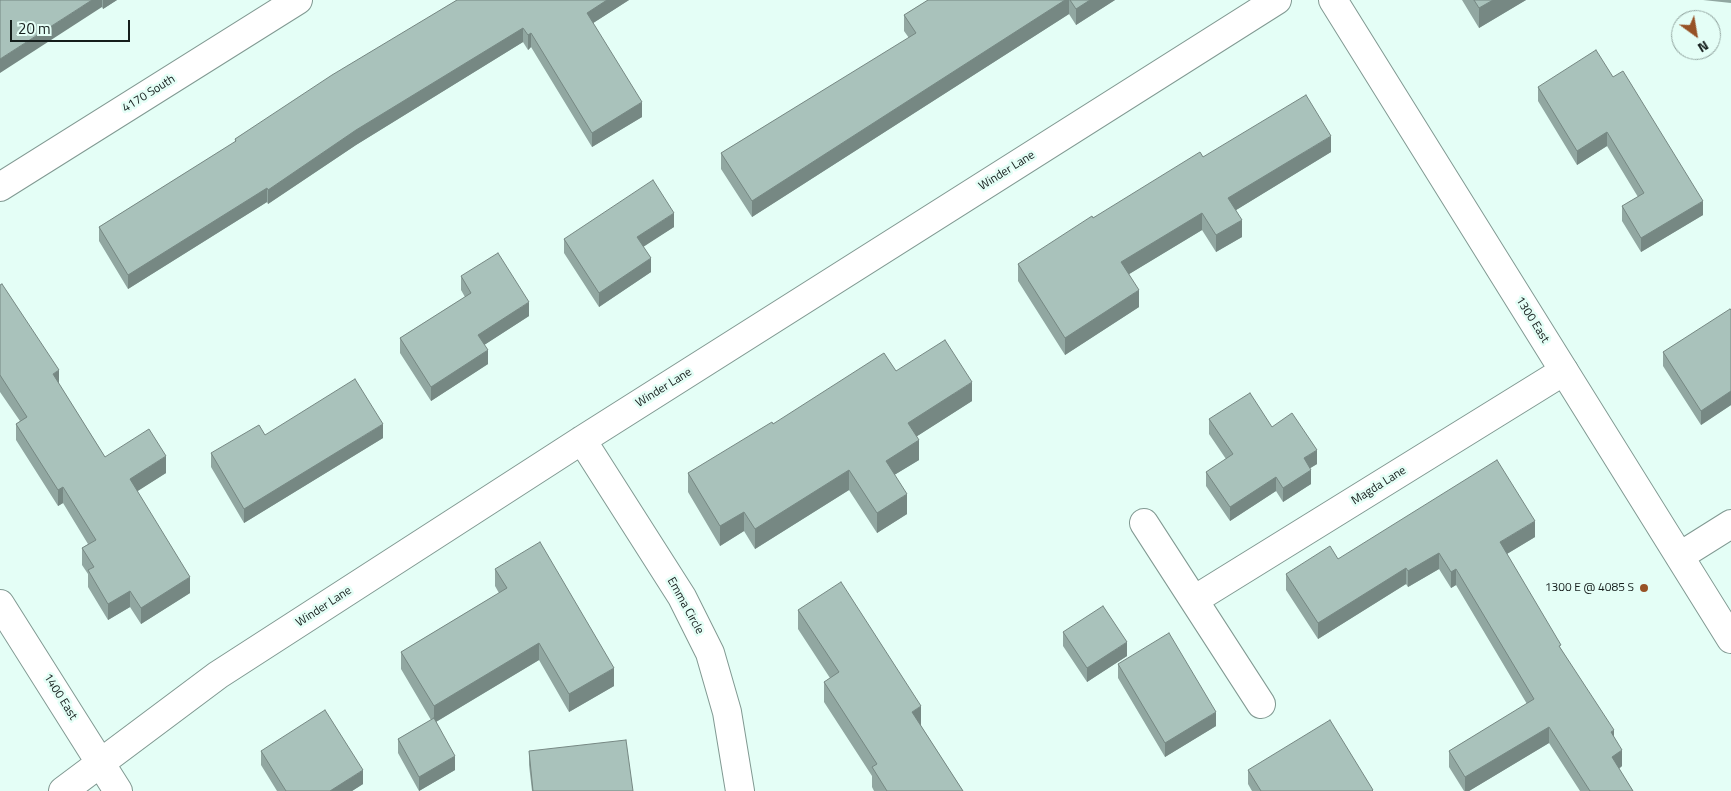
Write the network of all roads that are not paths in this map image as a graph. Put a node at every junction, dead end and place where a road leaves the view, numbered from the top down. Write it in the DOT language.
graph roads {
  1 [pos="298,0"];
  2 [pos="1277,0"];
  3 [pos="1333,0"];
  4 [pos="0,188"];
  5 [pos="1564,371"];
  6 [pos="582,440"];
  7 [pos="1144,523"];
  8 [pos="1731,524"];
  9 [pos="1680,556"];
  10 [pos="1194,600"];
  11 [pos="0,604"];
  12 [pos="1731,639"];
  13 [pos="1261,704"];
  14 [pos="100,762"];
  15 [pos="63,791"];
  16 [pos="118,791"];
  17 [pos="740,791"];
  1 -- 4 [label="street, 4170 South"];
  2 -- 6 [label="street, Winder Lane"];
  3 -- 5 [label="street, 1300 East"];
  5 -- 9 [label="street, 1300 East"];
  5 -- 10 [label="street, Magda Lane"];
  6 -- 14 [label="street, Winder Lane"];
  6 -- 17 [label="street, Emma Circle"];
  7 -- 10 [label="street"];
  8 -- 9 [label="street"];
  9 -- 12 [label="street, 1300 East"];
  10 -- 13 [label="street"];
  11 -- 14 [label="street, 1400 East"];
  14 -- 15 [label="street, Winder Lane"];
  14 -- 16 [label="street, 1400 East"];
}
